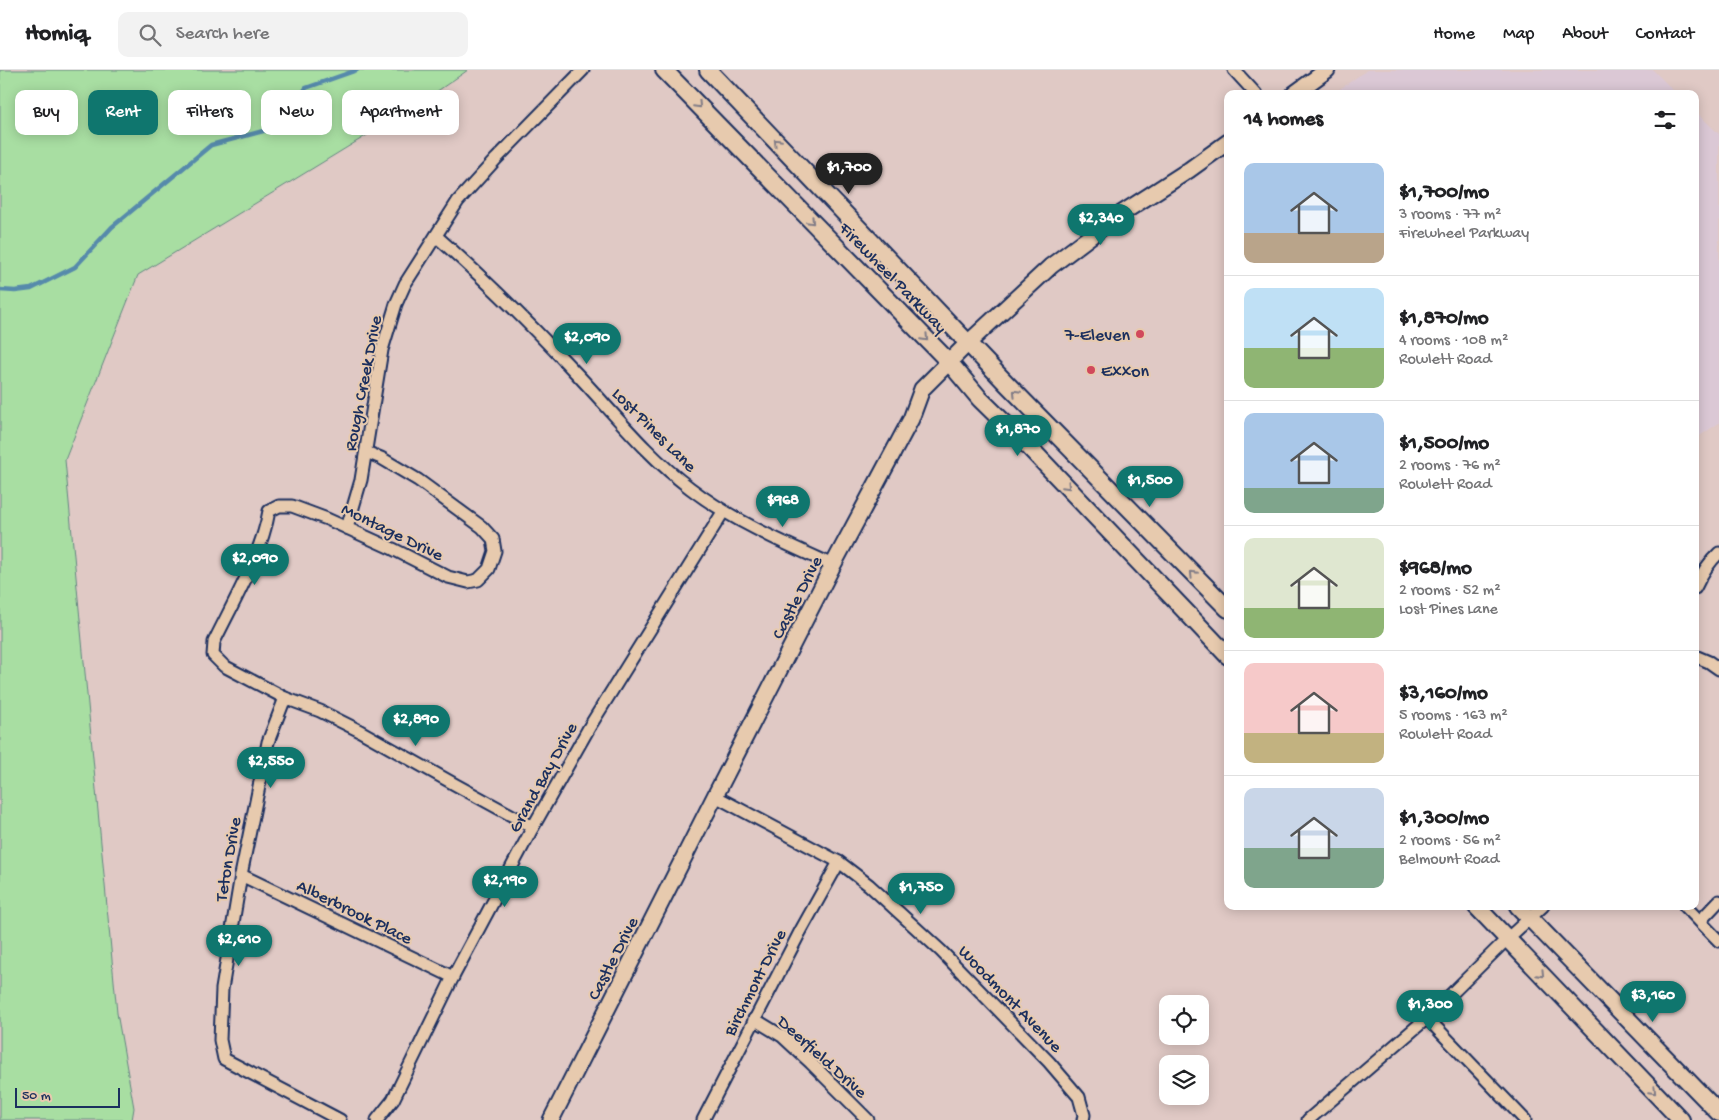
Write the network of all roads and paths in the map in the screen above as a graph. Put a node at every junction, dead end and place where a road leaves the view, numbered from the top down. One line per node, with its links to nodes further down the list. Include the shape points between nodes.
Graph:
1 (583, 70): 11 (street, Rough Creek Drive, via 458,201)
2 (664, 70): 13 (main road, Firewheel Parkway, one-way to 13)
3 (700, 70): 9 (main road)
4 (708, 70): 9 (main road, Firewheel Parkway)
5 (1234, 70): 7 (street)
6 (1327, 70): 8 (street)
7 (1252, 90)
8 (1300, 90)
9 (735, 98): 12 (main road, Firewheel Parkway, one-way to 9)
10 (1224, 145): 12 (street, Castle Drive, via 1088,237 1051,266)
11 (436, 236): 14 (street, Rough Creek Drive, via 405,284 394,311 382,350); 15 (street, Lost Pines Lane, via 522,318 659,462)
12 (968, 343): 13 (street, Castle Drive); 20 (main road, Firewheel Parkway, one-way to 12)
13 (949, 362): 18 (street, Castle Drive, via 922,390 911,419); 21 (main road, Firewheel Parkway, one-way to 21, via 980,399)
14 (366, 452): 16 (street, Rough Creek Drive); 16 (street, Montage Drive, via 418,480 482,527 493,539 495,551 489,569 478,580 468,582 448,577)
15 (723, 512): 18 (street, Lost Pines Lane); 26 (street, Grand Bay Drive, via 590,726)
16 (347, 528): 24 (street, Montage Drive, via 292,506 269,510 267,526 214,642 213,655 224,666)
17 (1719, 553): 19 (street)
18 (833, 566): 25 (street, Castle Drive)
19 (1699, 580)
20 (1224, 605)
21 (1224, 652)
22 (1699, 658): 23 (street)
23 (1719, 669)
24 (285, 698): 26 (street, via 360,731); 28 (street, Teton Drive, via 268,742)
25 (715, 796): 27 (street, Woodmont Avenue); 44 (street, Castle Drive)
26 (533, 826): 38 (street, Grand Bay Drive)
27 (840, 862): 40 (street, Birchmont Drive); 47 (street, Woodmont Avenue, via 941,951 1049,1062 1079,1097)
28 (241, 875): 38 (street, Alberbrook Place); 42 (street, Teton Drive, via 222,989 220,1040 224,1059)
29 (1719, 901): 35 (street)
30 (1480, 910): 36 (main road)
31 (1522, 910): 34 (main road)
32 (1539, 910): 34 (street)
33 (1689, 910): 35 (street)
34 (1530, 918): 36 (street); 41 (main road)
35 (1700, 921): 37 (street)
36 (1507, 938): 39 (street); 50 (main road, one-way to 50)
37 (1719, 941)
38 (453, 977): 43 (street, Grand Bay Drive, via 393,1100)
39 (1427, 1018): 48 (street); 49 (street)
40 (754, 1019): 45 (street, Birchmont Drive); 46 (street, Deerfield Drive, via 782,1036)
41 (1719, 1114)
42 (340, 1120)
43 (377, 1120)
44 (552, 1120)
45 (703, 1120)
46 (868, 1120)
47 (1083, 1120)
48 (1308, 1120)
49 (1525, 1120)
50 (1681, 1120)

